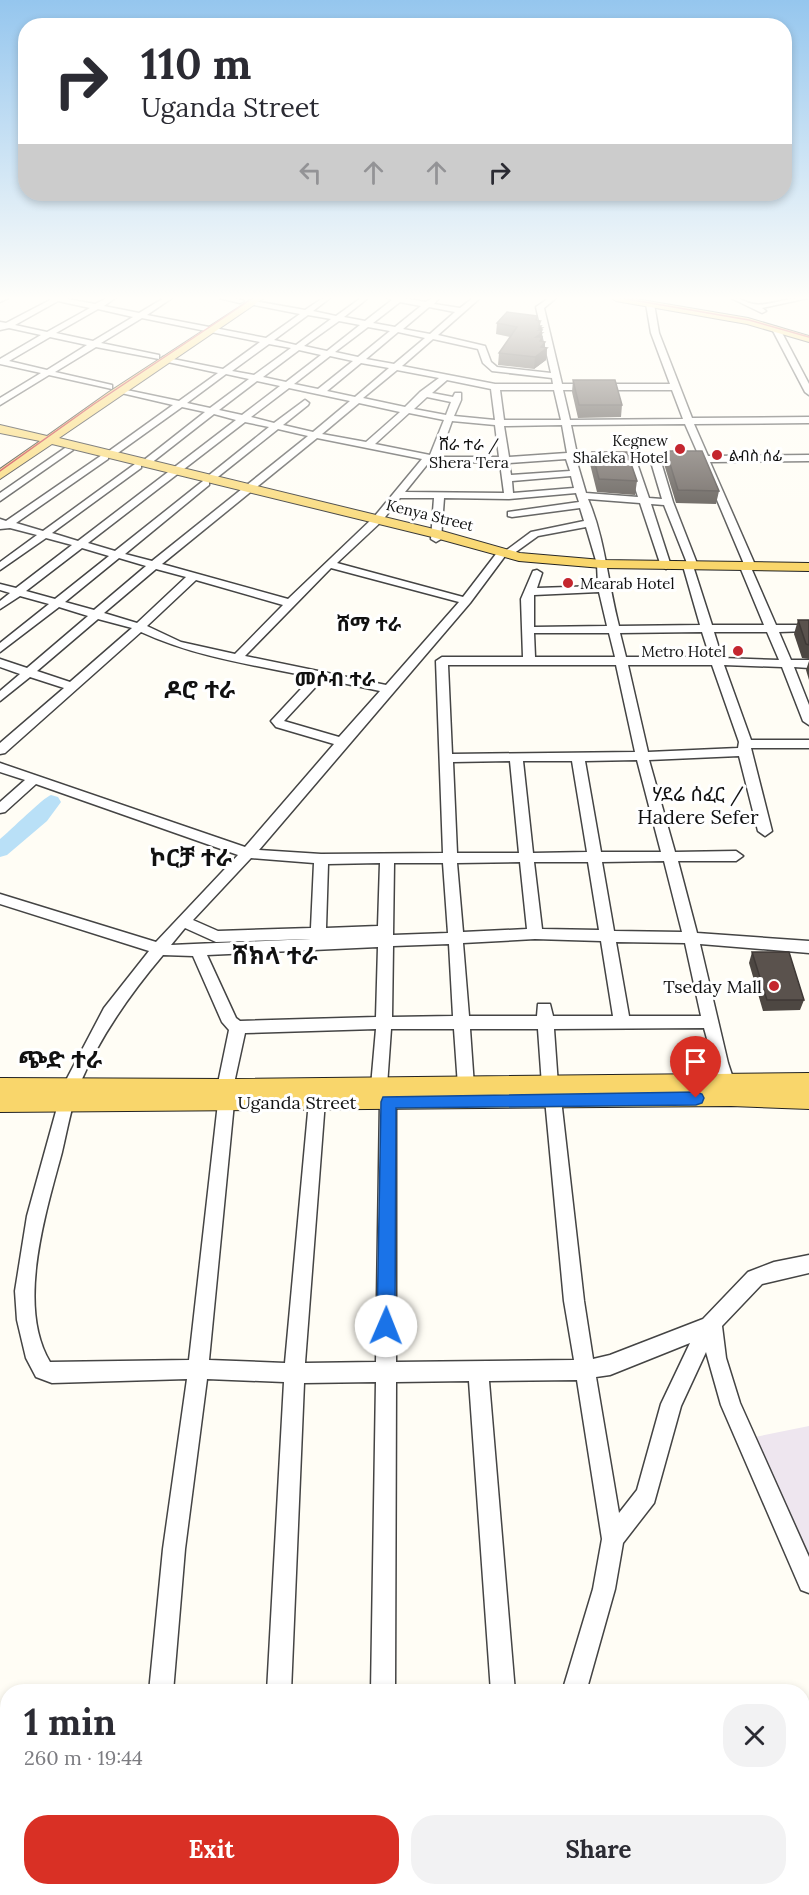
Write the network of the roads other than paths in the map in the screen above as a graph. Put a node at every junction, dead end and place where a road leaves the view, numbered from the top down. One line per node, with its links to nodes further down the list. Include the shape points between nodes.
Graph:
1 (24, 386): 18 (street)
2 (105, 386): 14 (street)
3 (119, 386): 14 (main road)
4 (203, 386): 19 (street)
5 (244, 386): 21 (street)
6 (283, 386): 23 (street)
7 (296, 386): 15 (street)
8 (327, 386): 15 (street)
9 (369, 386): 17 (street)
10 (432, 386): 16 (street)
11 (495, 387): 13 (street); 28 (street)
12 (677, 387): 13 (street); 27 (street)
13 (557, 388): 26 (street)
14 (115, 389): 19 (street); 30 (main road)
15 (320, 392): 17 (street)
16 (423, 394): 22 (street); 24 (street, via 457,397)
17 (354, 399): 22 (street); 32 (street)
18 (0, 402)
19 (179, 403): 21 (street); 37 (street)
20 (305, 403): 29 (street)
21 (212, 410): 23 (street); 46 (street)
22 (405, 410): 24 (street); 34 (street)
23 (243, 418): 29 (street); 47 (street)
24 (449, 419): 28 (street); 39 (street)
25 (809, 420): 27 (street)
26 (566, 421): 27 (street); 28 (street); 38 (street, via 573,453)
27 (688, 421): 43 (street)
28 (500, 423): 44 (street)
29 (275, 425): 32 (street); 51 (street)
30 (59, 426): 33 (main road); 33 (main road); 35 (main road)
31 (0, 429): 33 (main road)
32 (315, 435): 34 (street); 52 (street)
33 (34, 437): 35 (main road); 36 (main road); 36 (main road, via 21,440)
34 (369, 445): 39 (street)
35 (75, 448): 36 (main road); 37 (main road); 57 (street)
36 (22, 453): 45 (main road); 49 (main road)
37 (109, 455): 46 (main road); 63 (street)
38 (570, 456): 41 (street); 44 (street); 48 (street)
39 (430, 458): 44 (street); 53 (street)
40 (809, 458): 43 (street)
41 (631, 459): 42 (street); 58 (street)
42 (655, 459): 43 (street); 59 (street)
43 (703, 459): 75 (street)
44 (506, 460): 50 (street)
45 (0, 461)
46 (143, 464): 47 (main road); 64 (street)
47 (176, 472): 51 (main road); 66 (street)
48 (576, 473): 50 (street); 56 (street)
49 (0, 475)
50 (508, 478): 55 (street)
51 (209, 481): 52 (main road); 67 (street)
52 (247, 490): 61 (main road); 71 (street)
53 (397, 495): 54 (street); 61 (street)
54 (439, 495): 55 (street); 65 (street)
55 (509, 496): 56 (street)
56 (583, 497): 58 (street); 60 (street); 62 (street)
57 (0, 498)
58 (644, 502): 59 (street); 72 (street)
59 (668, 502): 73 (street)
60 (512, 514)
61 (376, 521): 65 (main road); 69 (street)
62 (590, 523): 68 (street, via 535,534); 70 (street)
63 (3, 525): 64 (street)
64 (44, 534): 66 (street); 74 (street)
65 (437, 536): 68 (main road)
66 (80, 544): 67 (street); 81 (street)
67 (118, 555): 71 (street); 84 (street)
68 (510, 555): 70 (main road); 83 (street)
69 (329, 564): 83 (street); 85 (street)
70 (602, 564): 72 (main road); 80 (street)
71 (154, 565): 78 (street); 87 (street)
72 (666, 566): 73 (main road)
73 (691, 566): 75 (main road); 90 (street)
74 (0, 567)
75 (748, 567): 76 (main road); 89 (street)
76 (809, 567)
77 (537, 573): 82 (street)
78 (194, 576): 85 (street); 88 (street)
79 (0, 587): 81 (street)
80 (604, 589): 82 (street); 93 (street)
81 (18, 592): 84 (street); 86 (street)
82 (529, 592): 92 (street)
83 (466, 601): 94 (street)
84 (57, 603): 87 (street); 95 (street)
85 (290, 603): 96 (street)
86 (0, 606)
87 (96, 615): 88 (street); 104 (street)
88 (140, 627): 96 (street, via 177,644); 106 (street)
89 (771, 627): 90 (street); 91 (street); 102 (street)
90 (708, 628): 93 (street); 100 (street)
91 (809, 628)
92 (526, 630): 93 (street); 97 (street)
93 (614, 630): 99 (street)
94 (426, 646): 98 (street); 107 (street)
95 (0, 649)
96 (237, 658): 105 (street)
97 (529, 660): 98 (street); 99 (street)
98 (442, 661): 116 (street)
99 (622, 661): 100 (street); 114 (street)
100 (717, 661): 102 (street); 112 (street)
101 (0, 663): 104 (street)
102 (788, 664): 103 (street); 109 (street)
103 (809, 664)
104 (29, 673): 106 (street); 108 (street)
105 (321, 674): 107 (street); 110 (street, via 277,721)
106 (72, 687): 113 (street)
107 (388, 689): 110 (street)
108 (0, 697)
109 (809, 721)
110 (342, 742): 122 (street)
111 (809, 744): 112 (street)
112 (745, 748): 114 (street); 121 (street)
113 (0, 750)
114 (642, 756): 115 (street); 127 (street)
115 (578, 757): 117 (street); 123 (street)
116 (446, 758): 117 (street); 125 (street)
117 (516, 758): 126 (street)
118 (0, 767): 119 (street)
119 (34, 779): 120 (street); 122 (street)
120 (0, 809)
121 (765, 831)
122 (248, 853): 128 (street); 131 (street)
123 (594, 856): 126 (street); 127 (street); 135 (street)
124 (736, 856): 127 (street)
125 (450, 857): 126 (street); 129 (street); 134 (street)
126 (526, 857): 132 (street)
127 (669, 857): 136 (street)
128 (321, 859): 129 (street); 137 (street)
129 (387, 859): 133 (street)
130 (0, 899): 140 (street)
131 (183, 921): 138 (street); 140 (street)
132 (535, 934): 134 (street); 135 (street)
133 (385, 937): 134 (street); 137 (street); 144 (street)
134 (455, 937): 142 (street)
135 (606, 937): 136 (street); 145 (street)
136 (690, 938): 139 (street); 143 (street)
137 (310, 939): 138 (street)
138 (206, 945): 140 (street, via 177,951); 146 (street, via 230,1022)
139 (809, 947)
140 (159, 949): 152 (street, via 110,1012)
141 (545, 1016): 142 (street); 145 (street); 151 (street)
142 (463, 1021): 144 (street); 148 (street)
143 (710, 1022): 145 (street); 150 (street)
144 (384, 1023): 146 (street); 153 (street)
145 (622, 1023)
146 (238, 1027): 154 (street)
147 (809, 1082): 150 (main road, Uganda Street)
148 (466, 1086): 151 (main road, Uganda Street); 153 (main road, Uganda Street)
149 (0, 1087): 152 (main road, Uganda Street)
150 (729, 1090): 151 (main road, Uganda Street); 155 (main road, Uganda Street)
151 (551, 1092): 153 (main road, Uganda Street); 162 (street)
152 (69, 1094): 154 (main road, Uganda Street); 157 (main road, Uganda Street); 160 (street, via 36,1216 24,1290 36,1358 43,1370 52,1373)
153 (384, 1094): 154 (main road, Uganda Street); 156 (main road, Uganda Street); 161 (street)
154 (226, 1095): 156 (main road, Uganda Street); 160 (street)
155 (809, 1100)
156 (317, 1101): 163 (street)
157 (0, 1103)
158 (809, 1264): 159 (street, via 755,1278)
159 (711, 1324): 162 (street, via 610,1365); 165 (street, via 671,1404 646,1495); 166 (street, via 716,1358 731,1405)
160 (198, 1369): 163 (street); 167 (street, via 174,1549)
161 (385, 1370): 163 (street); 164 (street); 169 (street)
162 (585, 1370): 164 (street); 165 (street)
163 (294, 1373): 168 (street)
164 (478, 1373): 170 (street)
165 (613, 1539): 171 (street, via 604,1589)
166 (809, 1582)
167 (162, 1684)
168 (279, 1684)
169 (383, 1684)
170 (502, 1684)
171 (576, 1684)

